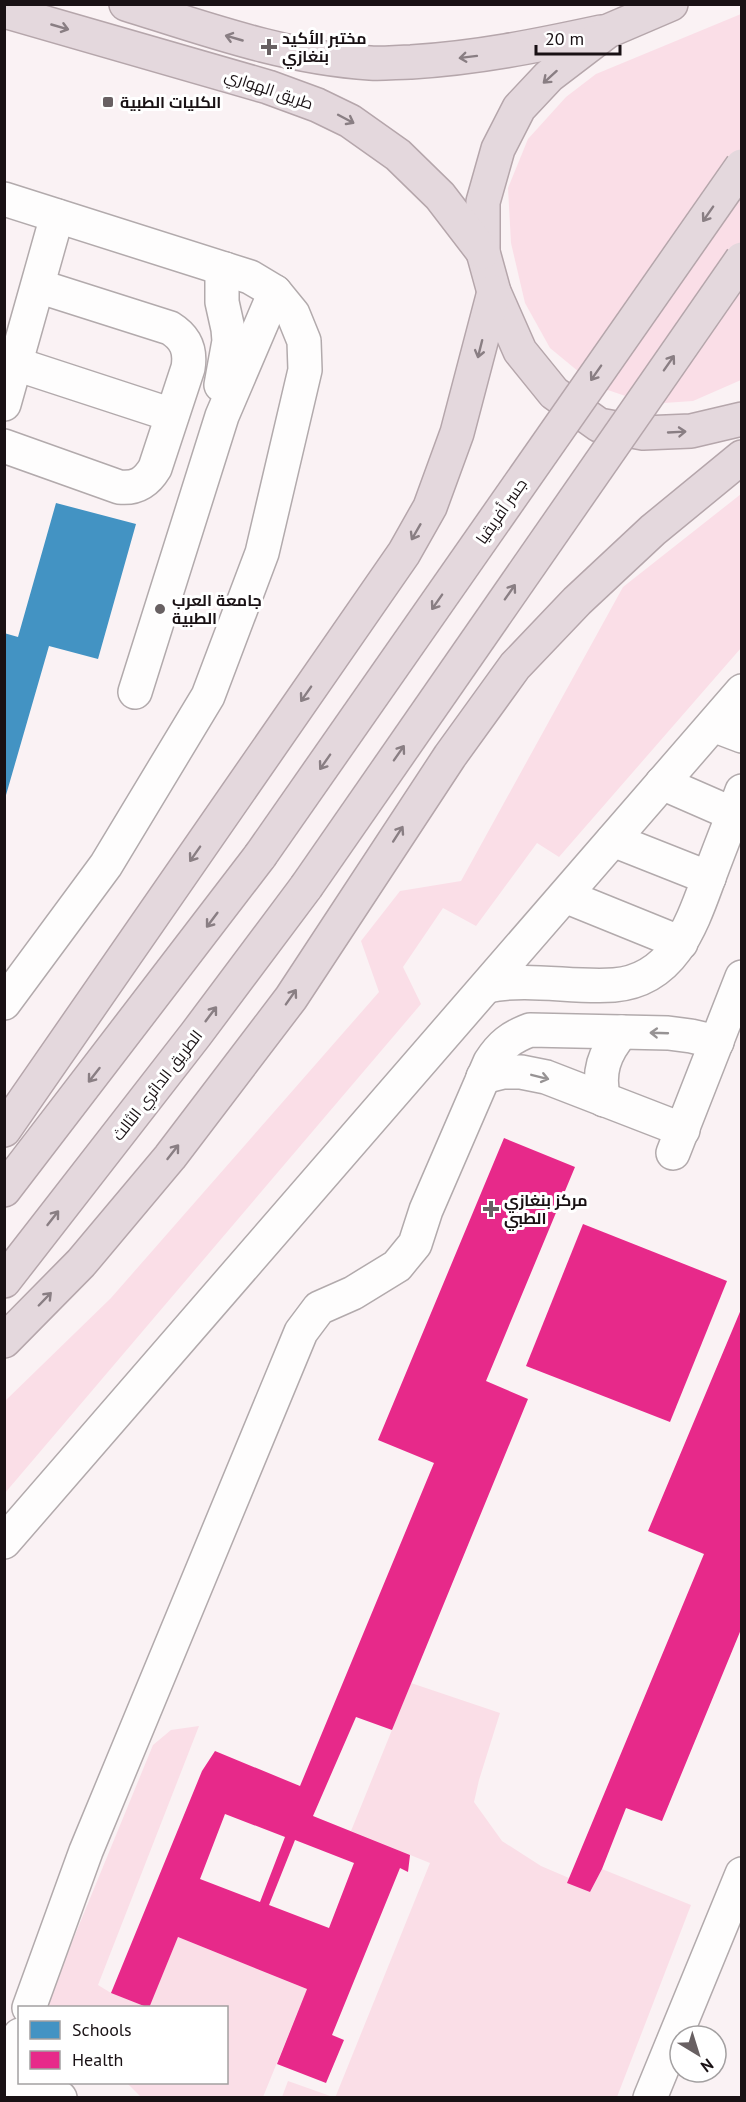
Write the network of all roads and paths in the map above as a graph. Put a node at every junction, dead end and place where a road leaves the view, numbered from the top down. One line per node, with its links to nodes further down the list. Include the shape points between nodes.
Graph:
1 (126, 4): 4 (highway, one-way to 1, via 506,52 372,64 317,57 241,40)
2 (671, 4): 4 (highway)
3 (4, 10): 8 (highway, طريق الهواري, one-way to 8, via 268,87 350,121 398,155 440,196)
4 (608, 31): 8 (highway, one-way to 8, via 549,76 519,108 498,149 483,202)
5 (741, 166): 38 (highway, جسر أفريقيا, one-way to 38, bridge, via 260,856)
6 (4, 199): 7 (lane)
7 (57, 216): 10 (lane); 11 (lane)
8 (483, 252): 13 (highway)
9 (741, 259): 39 (highway, الطريق الدائري الثالث, one-way to 9, bridge, via 306,887)
10 (225, 269): 12 (lane, via 250,277); 17 (lane, via 222,302 229,341 221,386)
11 (38, 286): 14 (lane); 16 (lane, via 178,333 189,358)
12 (274, 292): 17 (lane); 32 (lane, via 293,314 304,341 305,369 262,553 208,696 106,865)
13 (494, 292): 18 (highway, one-way to 18, via 520,351 554,393 599,425 643,433 691,431); 37 (highway, one-way to 37, via 457,433 430,507 404,553)
14 (16, 364): 15 (lane); 16 (lane)
15 (4, 404)
16 (172, 415): 19 (lane, via 155,468 135,487 118,487)
17 (222, 416): 21 (lane)
18 (741, 419)
19 (4, 446)
20 (741, 456): 40 (highway, one-way to 20, via 81,1263 170,1157 291,998 450,756 515,666 585,593)
21 (135, 692)
22 (741, 692): 23 (lane)
23 (727, 730): 24 (lane)
24 (662, 783): 25 (lane); 26 (lane)
25 (737, 802): 27 (lane)
26 (613, 840): 27 (lane); 28 (lane)
27 (709, 878): 29 (lane)
28 (565, 896): 29 (lane); 31 (lane)
29 (681, 943): 31 (lane, via 653,972 635,981 614,985 520,981)
30 (741, 981): 34 (lane)
31 (487, 986): 41 (lane)
32 (4, 1003)
33 (622, 1032): 34 (lane, one-way to 33, via 668,1033); 35 (lane, via 530,1030 500,1046); 36 (lane, via 602,1065)
34 (717, 1042): 36 (lane, via 678,1142)
35 (483, 1077): 36 (lane, one-way to 36, via 521,1072 546,1077); 43 (lane, via 415,1244 397,1266 320,1308 301,1332 86,1851)
36 (604, 1100)
37 (4, 1130)
38 (4, 1190)
39 (4, 1281)
40 (4, 1341)
41 (4, 1542)
42 (741, 1874): 48 (lane)
43 (29, 2006)
44 (18, 2040): 45 (lane)
45 (4, 2074)
46 (4, 2090): 47 (lane, via 19,2088)
47 (60, 2097)
48 (650, 2097)

